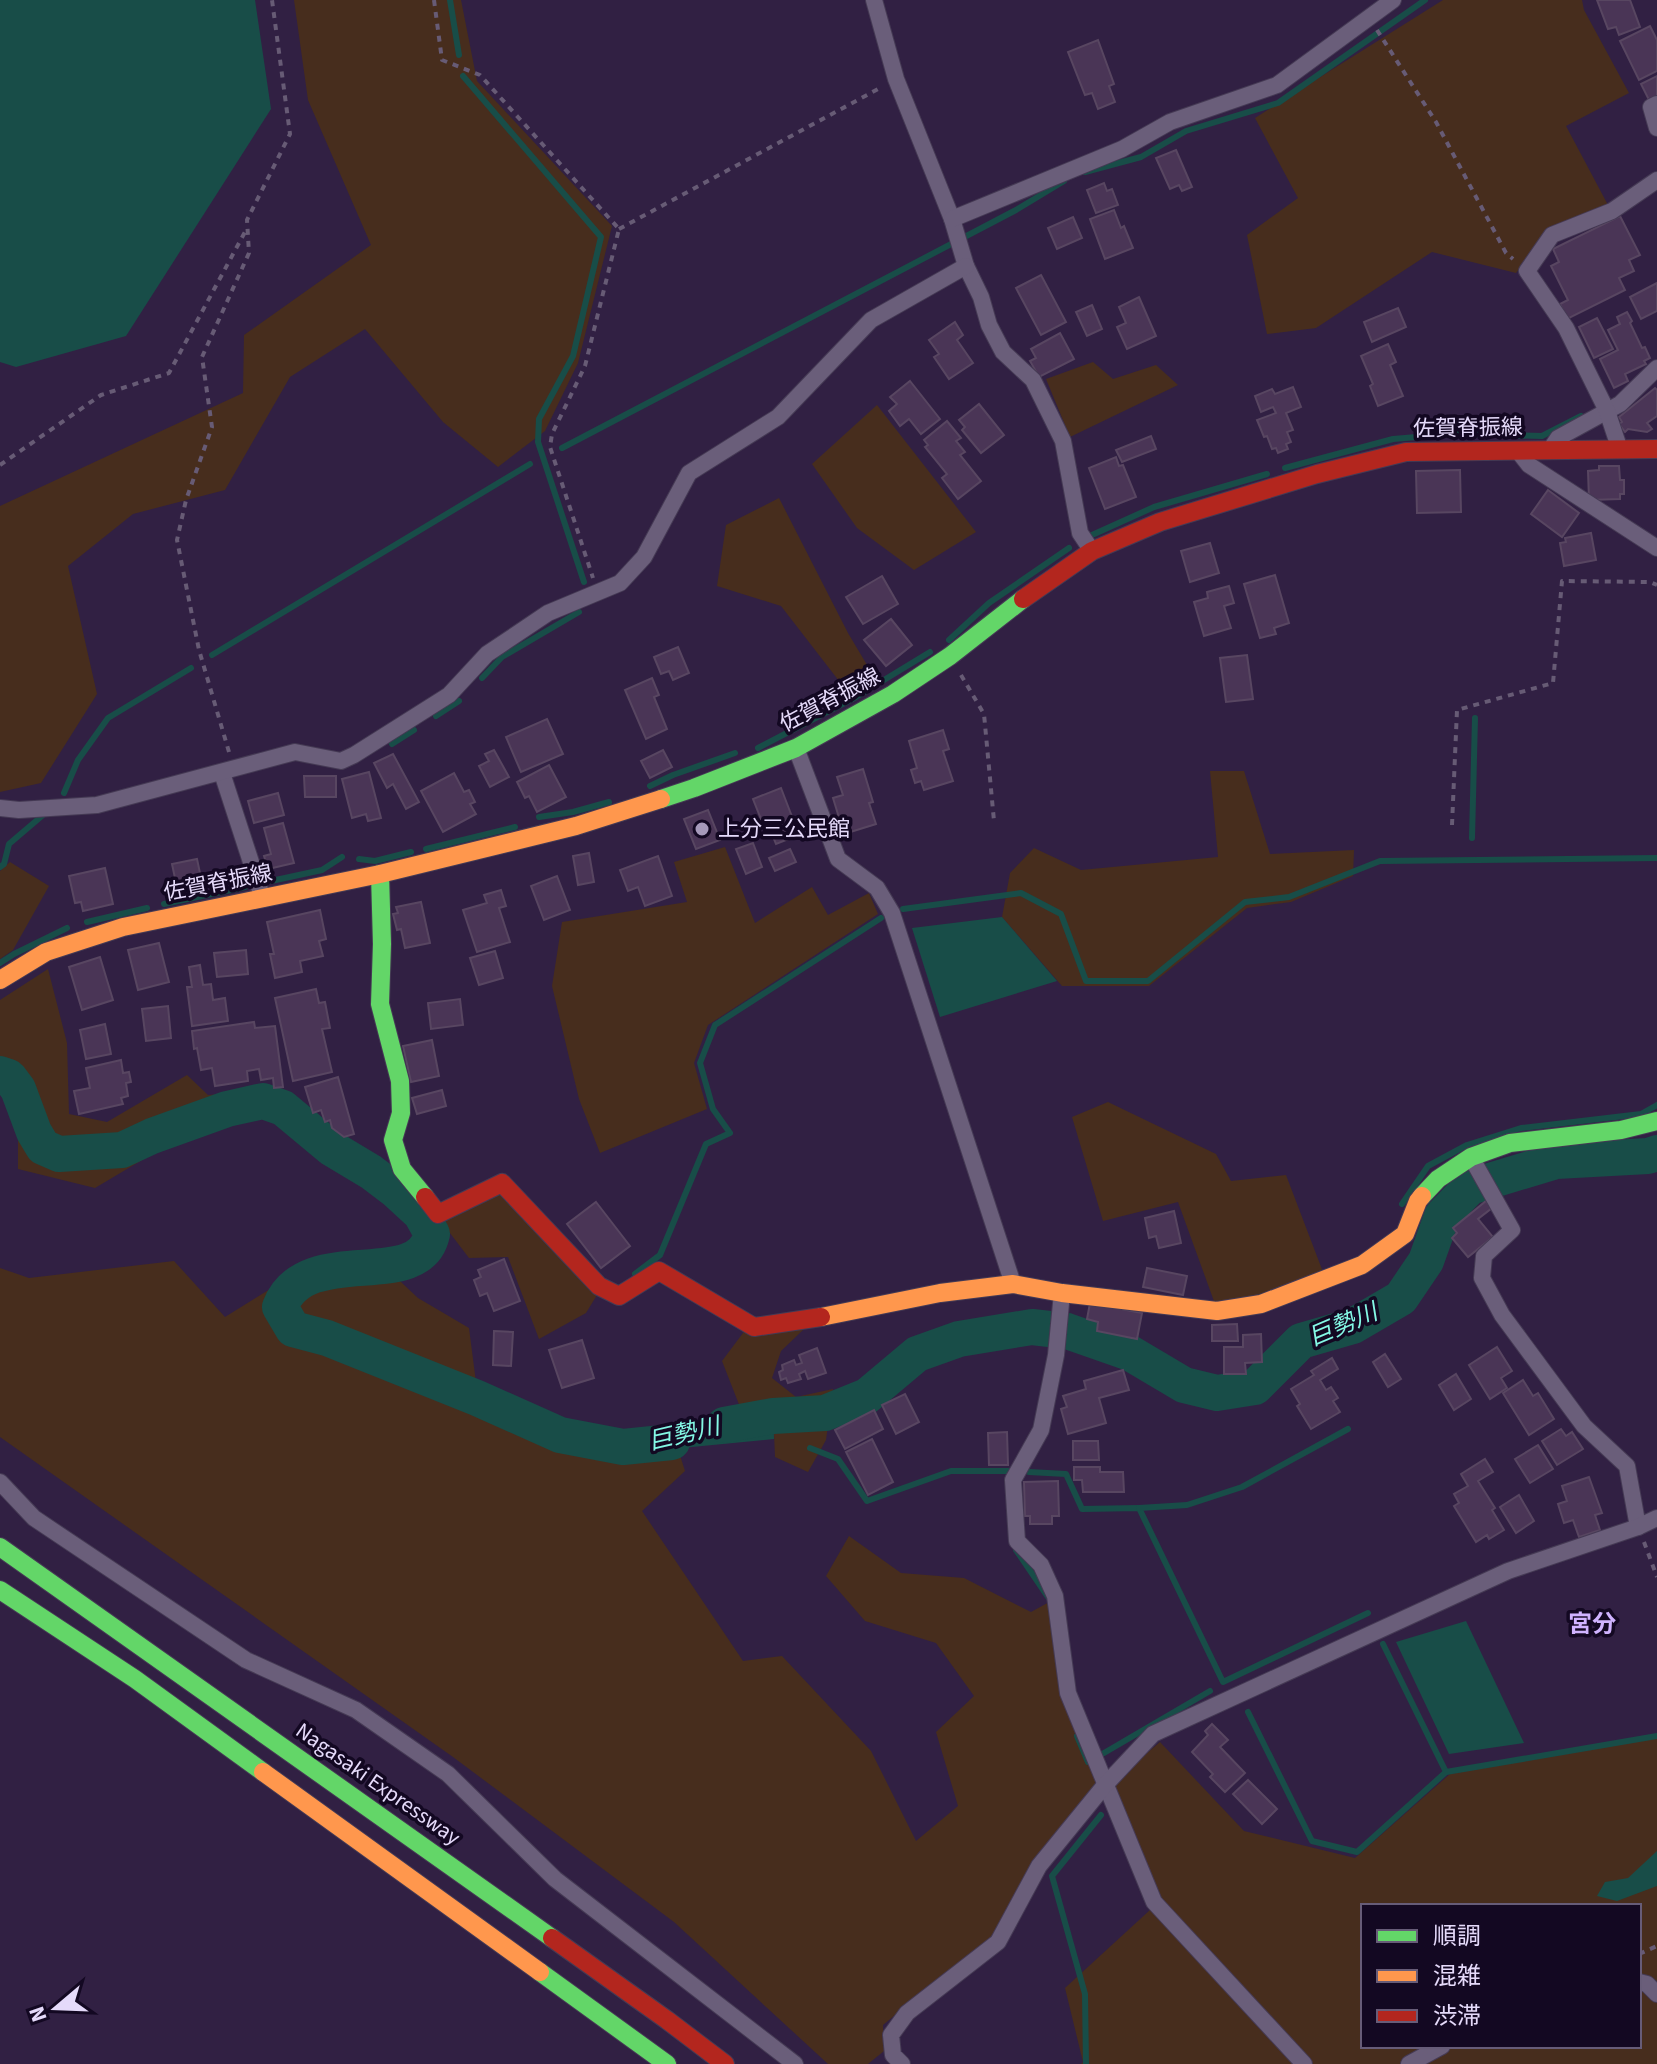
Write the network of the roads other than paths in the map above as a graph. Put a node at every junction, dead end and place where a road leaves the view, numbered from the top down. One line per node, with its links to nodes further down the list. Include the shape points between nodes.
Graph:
1 (874, 0): 6 (street, via 896,79)
2 (1393, 0): 6 (street, via 1277,85 1170,122 1122,149)
3 (1657, 104): 4 (street, via 1651,107)
4 (1657, 128)
5 (1657, 180): 9 (street, via 1612,211 1552,235 1527,271 1566,328)
6 (953, 223): 7 (street)
7 (964, 258): 15 (street, via 1003,352 1033,380 1063,441 1080,533); 17 (street, via 871,320 778,417 689,473 644,557 620,583 548,613 487,654 449,695 354,755 341,761 295,752)
8 (1657, 368): 9 (street)
9 (1607, 411): 11 (street, via 1558,438); 12 (street)
10 (1657, 449): 12 (main road, 佐賀脊振線)
11 (1550, 450): 12 (main road, 佐賀脊振線); 13 (main road, 佐賀脊振線)
12 (1620, 450)
13 (1518, 451): 14 (street, via 1529,465); 15 (main road, 佐賀脊振線, via 1406,452 1160,522)
14 (1657, 548)
15 (1092, 551): 16 (main road, 佐賀脊振線, via 893,694)
16 (796, 748): 19 (main road, 佐賀脊振線, via 576,826); 24 (street, via 838,859 877,888 892,913)
17 (228, 771): 18 (street, via 97,805); 20 (street)
18 (0, 808)
19 (380, 874): 20 (main road, 佐賀脊振線); 24 (main road, via 380,1004 400,1081 401,1113 393,1140 402,1169 438,1214 502,1183 599,1286 619,1296 659,1271 754,1327)
20 (263, 899): 21 (main road, 佐賀脊振線, via 123,927 46,952)
21 (0, 980)
22 (1657, 1121): 23 (main road, via 1510,1143)
23 (1471, 1157): 25 (main road, via 1438,1179 1418,1201 1405,1234 1362,1265 1261,1304 1217,1311); 28 (street, via 1512,1230 1484,1256 1482,1278 1502,1315 1584,1426 1627,1466)
24 (1013, 1284): 25 (main road)
25 (1061, 1300): 31 (street, via 1041,1430 1013,1480 1017,1541 1041,1565 1055,1596 1068,1693)
26 (0, 1482): 38 (street, via 34,1518 246,1660 356,1710 448,1774 555,1879)
27 (1657, 1518): 28 (street)
28 (1638, 1527): 31 (street, via 1508,1571 1153,1734)
29 (0, 1547): 37 (main road, Nagasaki Expressway)
30 (0, 1590): 36 (main road, via 135,1679)
31 (1105, 1785): 35 (street, via 1039,1866 998,1942 907,2013 891,2035); 39 (street, via 1154,1902)
32 (1641, 1982): 33 (street)
33 (1657, 1994)
34 (1438, 2048): 40 (street)
35 (892, 2061)
36 (667, 2064)
37 (725, 2064)
38 (795, 2064)
39 (1304, 2064)
40 (1409, 2064)

